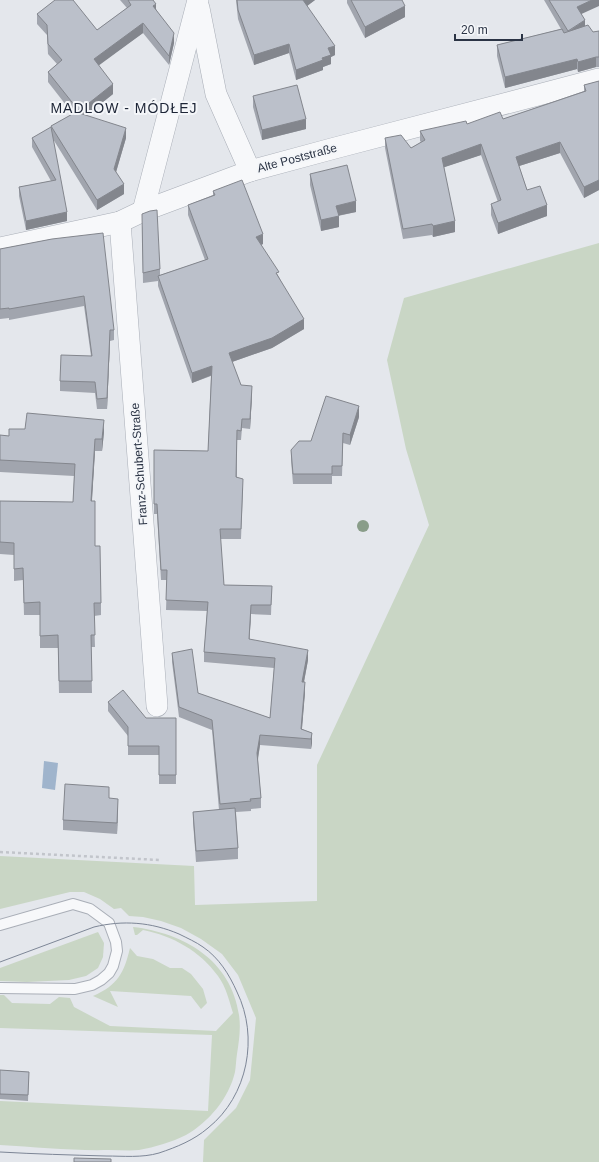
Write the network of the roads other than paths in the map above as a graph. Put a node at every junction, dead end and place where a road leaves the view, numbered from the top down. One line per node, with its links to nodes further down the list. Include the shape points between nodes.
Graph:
1 (198, 2): 3 (street, via 216,94); 4 (street)
2 (599, 80): 3 (street, Alte Poststraße)
3 (250, 171): 4 (street, Alte Poststraße)
4 (142, 211): 5 (street, Alte Poststraße)
5 (120, 222): 6 (street, Alte Poststraße); 7 (street, Franz-Schubert-Straße)
6 (0, 248)
7 (157, 706)
8 (0, 925): 9 (lane, via 73,904 90,909 108,923 117,951 109,973 92,985 75,989)
9 (0, 988)

